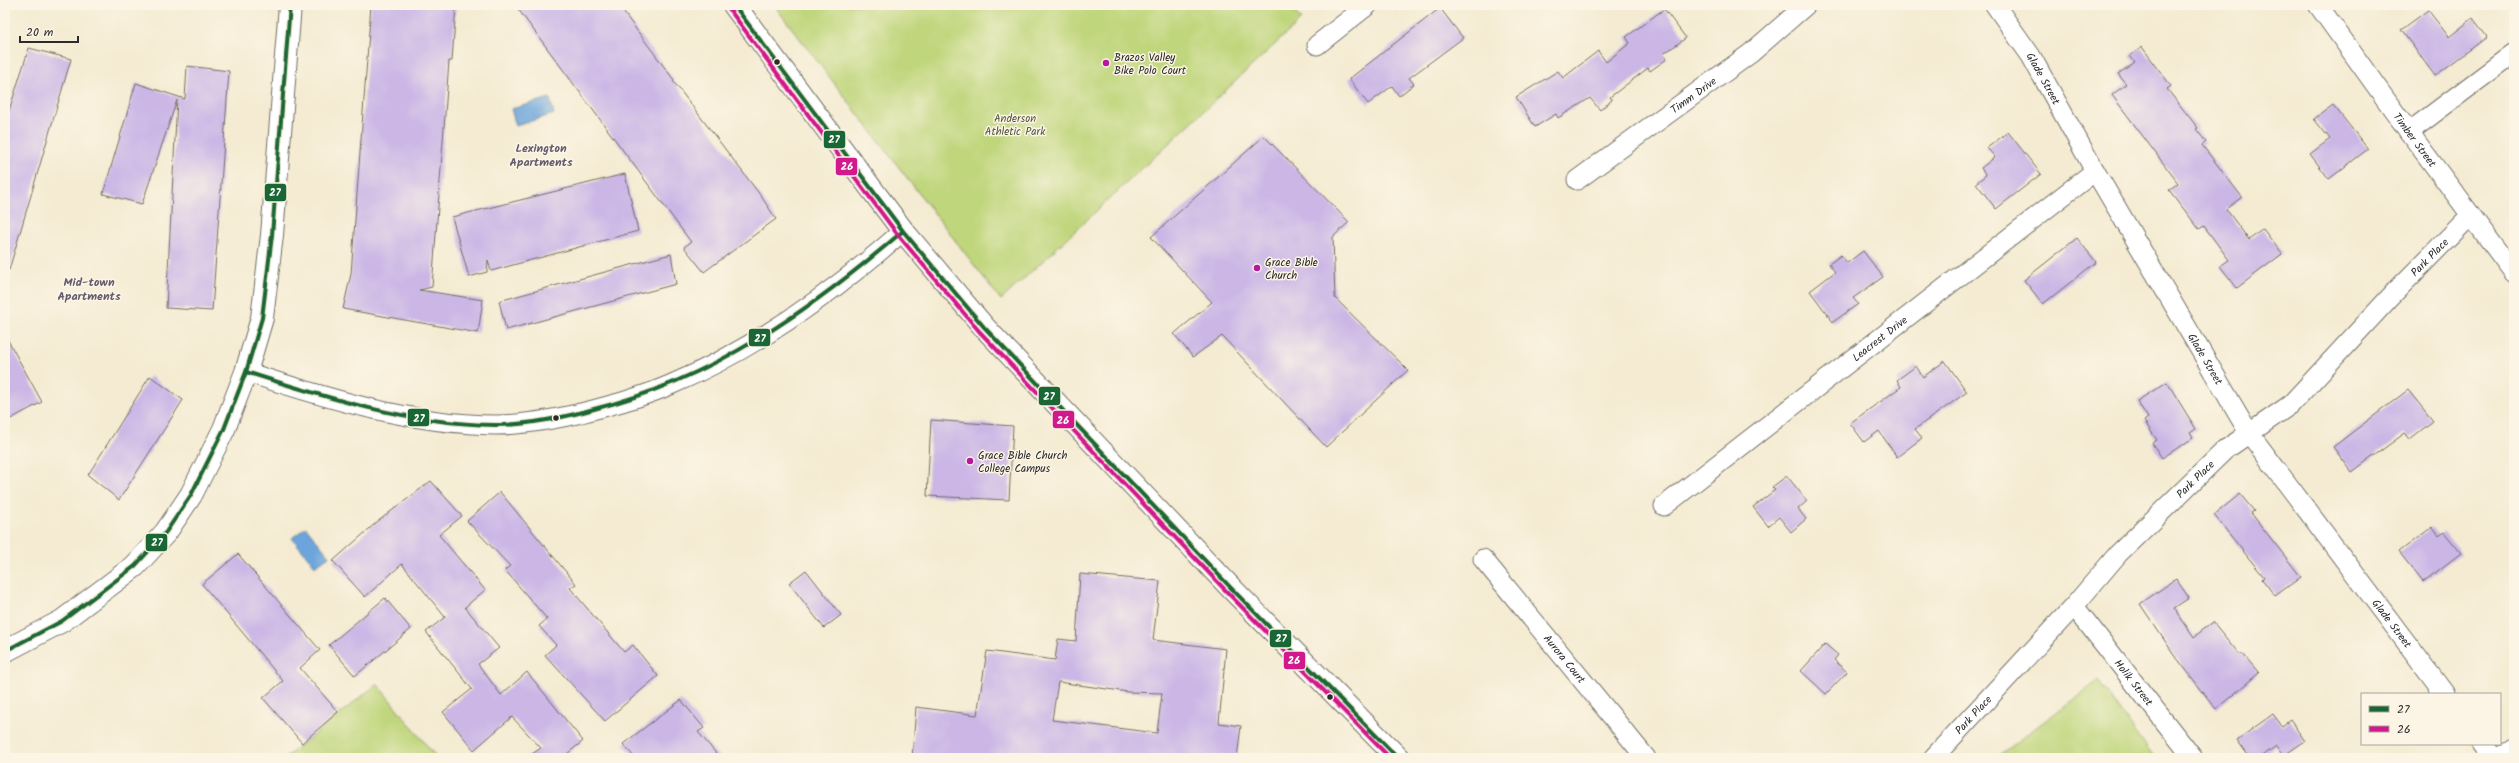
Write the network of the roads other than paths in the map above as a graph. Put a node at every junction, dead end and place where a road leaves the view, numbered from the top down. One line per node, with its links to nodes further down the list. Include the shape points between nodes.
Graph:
1 (290, 5): 15 (street, via 272,235 262,318)
2 (734, 5): 13 (street)
3 (1368, 5): 7 (street)
4 (1806, 5): 11 (street, Timm Drive, via 1751,53)
5 (1995, 5): 10 (street, Glade Street, via 2031,56)
6 (2318, 5): 9 (street, Timber Street)
7 (1317, 44)
8 (2514, 53): 9 (street)
9 (2409, 132): 12 (street, Timber Street)
10 (2095, 171): 16 (street, Glade Street); 17 (street, Leacrest Drive)
11 (1577, 180)
12 (2471, 215): 14 (street, Timber Street); 16 (street, Park Place, via 2290,405)
13 (903, 231): 15 (street, via 812,303 751,344 669,386 602,408 542,421 495,425 410,417 338,402); 24 (street, via 984,327 1232,589)
14 (2514, 273)
15 (246, 372): 20 (street, via 221,436 191,495 166,532 135,566 96,597 62,621)
16 (2249, 433): 19 (street, Park Place, via 2225,450 2118,554); 21 (street, Glade Street)
17 (1664, 506)
18 (1483, 559): 25 (street, Aurora Court)
19 (2074, 606): 26 (street, Park Place); 27 (street, Holik Street)
20 (5, 651)
21 (2444, 693)
22 (2483, 745): 28 (street)
23 (2514, 748): 29 (street)
24 (1398, 758)
25 (1646, 758)
26 (1933, 758)
27 (2193, 758)
28 (2493, 758)
29 (2500, 758)

